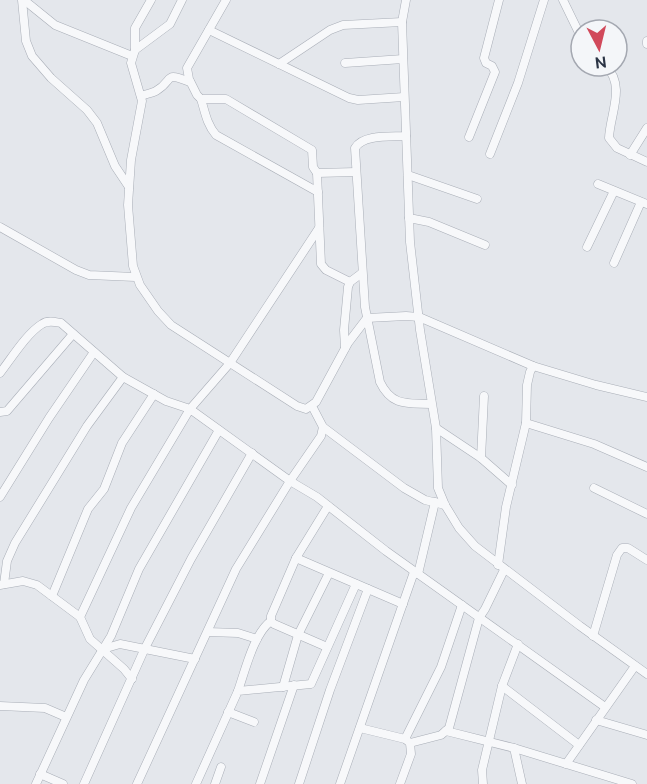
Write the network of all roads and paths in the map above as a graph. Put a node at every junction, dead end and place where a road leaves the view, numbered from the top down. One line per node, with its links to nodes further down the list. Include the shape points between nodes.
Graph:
1 (23, 0): 12 (street, via 55,25); 31 (street, via 26,40 33,56 97,123 115,166)
2 (151, 0): 12 (street, via 135,28)
3 (182, 0): 12 (street, via 170,24)
4 (226, 0): 11 (street)
5 (406, 0): 10 (street)
6 (499, 0): 23 (street, via 484,58 495,72)
7 (544, 0): 24 (street)
8 (563, 0): 9 (street)
9 (572, 18)
10 (402, 22): 13 (street); 14 (street, via 343,25)
11 (209, 30): 14 (street); 17 (street, via 188,68)
12 (134, 53): 18 (street, via 132,69)
13 (403, 59): 15 (street); 19 (street)
14 (279, 63): 19 (street, via 349,98)
15 (345, 63)
16 (615, 78): 25 (street, via 609,138)
17 (190, 81): 18 (street, via 172,76 158,90); 20 (street)
18 (141, 96): 31 (street)
19 (404, 98): 22 (street)
20 (201, 99): 28 (street, via 226,99 312,150); 33 (street, via 216,135)
21 (647, 130): 25 (street)
22 (406, 136): 27 (street, via 358,143); 29 (street)
23 (469, 137)
24 (490, 154)
25 (630, 155): 26 (street)
26 (647, 162)
27 (356, 172): 28 (street); 42 (street)
28 (317, 173): 33 (street)
29 (408, 175): 34 (street); 36 (street)
30 (598, 184): 32 (street)
31 (129, 187): 43 (street)
32 (614, 191): 35 (street); 40 (street)
33 (318, 192): 38 (street)
34 (477, 199)
35 (644, 203): 41 (street)
36 (409, 218): 39 (street); 45 (street)
37 (0, 227): 43 (street, via 89,275)
38 (319, 228): 44 (street, via 321,264); 50 (street)
39 (485, 245)
40 (587, 247)
41 (614, 263)
42 (362, 273): 44 (street); 46 (street)
43 (135, 277): 50 (street, via 171,325)
44 (350, 282): 48 (street)
45 (419, 317): 46 (street); 51 (street); 57 (street)
46 (367, 318): 48 (street); 57 (street, via 384,391 401,403)
47 (73, 334): 49 (street); 52 (street, via 61,323 43,323); 60 (street, via 7,411)
48 (345, 349): 58 (street)
49 (94, 352): 53 (street); 71 (street)
50 (230, 363): 58 (street, via 297,406); 59 (street)
51 (533, 366): 56 (street); 61 (street, via 527,385)
52 (0, 374)
53 (123, 377): 54 (street); 78 (street, via 87,426)
54 (154, 394): 59 (street); 86 (street, via 123,443 104,489 88,509)
55 (484, 396): 66 (street)
56 (647, 397)
57 (432, 404): 63 (street)
58 (312, 406): 62 (street)
59 (190, 409): 64 (street); 89 (street, via 131,508)
60 (0, 412)
61 (526, 423): 67 (street, via 594,444); 69 (street)
62 (323, 427): 68 (street); 72 (street, via 404,488)
63 (436, 428): 66 (street); 73 (street, via 438,488)
64 (219, 430): 65 (street); 99 (street, via 139,569)
65 (252, 453): 68 (street); 98 (street)
66 (481, 458): 69 (street)
67 (647, 467)
68 (290, 481): 75 (street); 92 (street, via 237,569)
69 (512, 485): 80 (street)
70 (594, 488): 76 (street)
71 (0, 497)
72 (435, 502): 73 (street); 82 (street)
73 (445, 504): 80 (street, via 459,528)
74 (647, 504): 76 (street)
75 (328, 506): 77 (street); 82 (street)
76 (645, 513)
77 (296, 558): 81 (street); 91 (street)
78 (4, 559): 83 (street)
79 (647, 560): 94 (street, via 628,548 622,548 617,555)
80 (501, 568): 90 (street); 94 (street)
81 (330, 573): 84 (street); 93 (street)
82 (416, 573): 87 (street); 88 (street)
83 (2, 584): 86 (street, via 23,581)
84 (356, 584): 85 (street); 97 (street)
85 (368, 589): 87 (street); 131 (street)
86 (52, 596): 89 (street)
87 (403, 604): 114 (street)
88 (462, 605): 90 (street); 117 (street, via 441,667)
89 (80, 617): 99 (street, via 90,639)
90 (479, 618): 96 (street); 115 (street)
91 (271, 621): 93 (street); 95 (street)
92 (208, 632): 95 (street, via 238,633); 100 (street)
93 (298, 635): 97 (street); 106 (street)
94 (593, 636): 101 (street)
95 (257, 639): 107 (street)
96 (518, 644): 105 (street); 109 (street)
97 (327, 647): 104 (street, via 311,684)
98 (145, 648): 99 (street, via 120,644); 100 (street); 103 (street)
99 (103, 649): 103 (street); 111 (street)
100 (195, 659): 127 (street)
101 (635, 666): 102 (street); 109 (street)
102 (647, 674)
103 (132, 679): 126 (street)
104 (294, 685): 106 (street); 130 (street)
105 (502, 686): 118 (street); 119 (street)
106 (283, 687): 107 (street)
107 (238, 691): 110 (street)
108 (0, 706): 111 (street, via 45,708)
109 (605, 707): 112 (street)
110 (228, 712): 113 (street); 128 (street)
111 (66, 717): 123 (street)
112 (596, 720): 116 (street); 119 (street)
113 (254, 722)
114 (360, 728): 117 (street); 132 (street)
115 (446, 731): 117 (street); 118 (street)
116 (647, 735)
117 (407, 741): 133 (street, via 411,754)
118 (488, 741): 120 (street); 134 (street)
119 (579, 744): 121 (street)
120 (514, 748): 121 (street); 135 (street)
121 (566, 764): 136 (street)
122 (221, 767): 129 (street)
123 (40, 774): 124 (street); 125 (street)
124 (36, 784)
125 (63, 784)
126 (84, 784)
127 (137, 784)
128 (196, 784)
129 (214, 784)
130 (260, 784)
131 (299, 784)
132 (340, 784)
133 (403, 784)
134 (483, 784)
135 (522, 784)
136 (632, 784)

